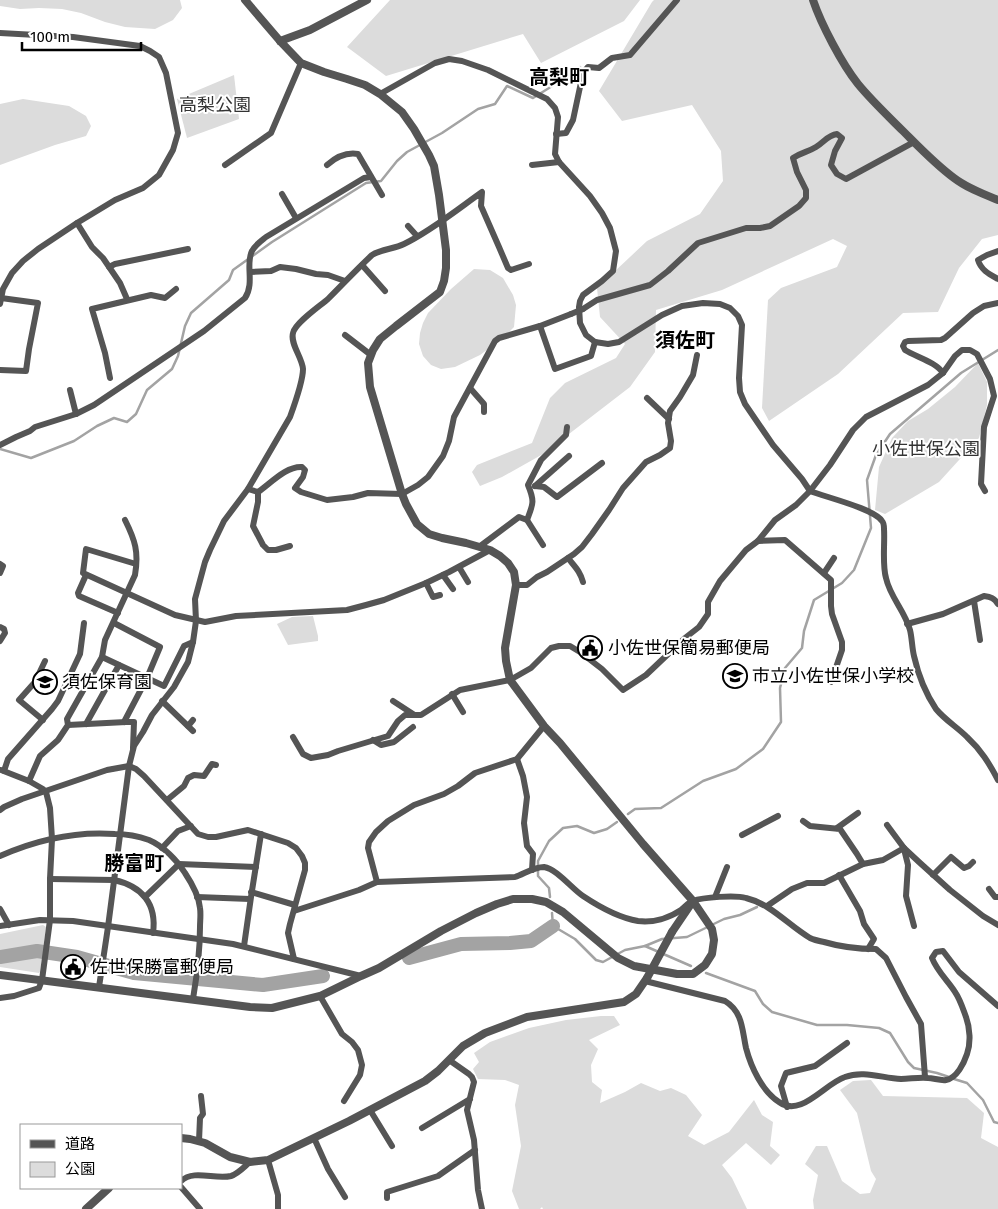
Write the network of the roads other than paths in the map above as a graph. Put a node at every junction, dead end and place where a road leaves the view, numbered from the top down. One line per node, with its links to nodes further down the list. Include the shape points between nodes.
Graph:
1 (245, 0): 6 (street)
2 (367, 0): 6 (street, via 310,30)
3 (676, 0): 9 (street, via 630,55 612,58 599,68 588,67 583,73 573,120 566,133)
4 (813, 0): 10 (street, via 826,31 857,83)
5 (0, 33): 21 (street, via 74,37 140,46 159,57 166,73 178,133 159,175 143,188 115,200)
6 (280, 41): 7 (street)
7 (301, 63): 8 (street, via 365,85); 12 (street, via 271,133)
8 (380, 94): 9 (street, via 435,63 462,60 547,99 558,117); 20 (street, via 402,112 434,166)
9 (556, 134): 11 (street, via 555,154)
10 (914, 142): 18 (street, via 955,179); 37 (street, bridge, via 846,179 836,174 831,165 842,138 837,134 831,135 815,148 793,158 806,198 770,226 746,228 698,243 650,285 597,300)
11 (559, 162): 14 (street); 39 (street, via 602,213 616,251 613,271 583,294 578,307 580,323)
12 (225, 164)
13 (327, 165): 15 (street, via 344,155 358,154)
14 (532, 165)
15 (372, 177): 17 (street); 19 (street, via 364,178)
16 (282, 194): 19 (street)
17 (382, 195)
18 (998, 200)
19 (296, 218): 29 (street, via 252,250)
20 (442, 220): 23 (street); 26 (street, via 482,192 481,206 504,262 511,270); 40 (street, via 446,268 440,292 380,339)
21 (77, 223): 28 (street); 35 (street, via 23,261 7,281)
22 (408, 226): 23 (street)
23 (417, 236): 27 (street, via 404,244 378,251)
24 (188, 249): 28 (street)
25 (998, 251): 30 (street, via 978,260 985,271)
26 (529, 264)
27 (362, 265): 31 (street); 33 (street)
28 (109, 267): 34 (street)
29 (250, 272): 31 (street, via 280,267); 49 (street, via 249,292 245,298 204,331)
30 (998, 279)
31 (345, 281): 56 (street, via 292,334 303,370 295,405)
32 (176, 289): 34 (street, via 165,298 151,294)
33 (385, 291)
34 (127, 299): 44 (street, via 92,309)
35 (0, 301): 42 (street, via 38,303 26,371)
36 (998, 303): 43 (street, via 973,313 941,340 905,342 905,350)
37 (540, 326): 39 (street, via 555,368 591,356); 45 (street, via 495,341)
38 (345, 335): 40 (street)
39 (595, 342): 59 (street, via 619,342 682,306 703,303 730,308 742,325 739,378 745,404 772,445)
40 (371, 355): 60 (street, via 368,363 370,387)
41 (697, 355): 50 (street, via 693,375 670,411)
42 (0, 370)
43 (943, 373): 57 (street, via 962,350 970,350 978,356 990,379 994,396 984,427 981,484); 59 (street, via 928,385 866,417 853,430)
44 (110, 378)
45 (470, 388): 48 (street, via 484,404); 60 (street, via 454,417 443,456 428,477)
46 (70, 390): 49 (street)
47 (647, 398): 50 (street)
48 (484, 412)
49 (76, 414): 52 (street, via 35,428)
50 (669, 419): 68 (street, via 670,448 646,462 623,488 582,547)
51 (567, 427): 55 (street, via 566,435 541,460 528,485)
52 (0, 445)
53 (569, 456): 55 (street)
54 (602, 463): 55 (street, via 557,496 544,487)
55 (533, 488): 62 (street)
56 (248, 489): 58 (street); 87 (street, via 224,521 205,562 195,599)
57 (985, 491)
58 (258, 492): 60 (street, via 281,475 302,467 305,470 294,488 327,500 368,493); 65 (street, via 253,526 263,545 268,550)
59 (810, 492): 63 (street, via 775,520); 90 (street, via 855,506 882,521 885,578)
60 (402, 494): 66 (street, via 417,524 429,534)
61 (125, 520): 71 (street, via 136,549)
62 (527, 520): 64 (street); 66 (street, via 519,517)
63 (758, 541): 74 (street, via 784,540); 99 (street, via 746,550 720,581 708,602 708,614 699,627 631,686 623,690 570,646 550,648 531,668)
64 (543, 545)
65 (290, 546)
66 (479, 547): 67 (street)
67 (490, 550): 72 (street); 80 (street, via 508,563 514,572)
68 (568, 558): 79 (street, via 581,572); 80 (street, via 527,584)
69 (834, 558): 74 (street)
70 (0, 564): 73 (street, via 3,566)
71 (136, 564): 75 (street, via 86,549 83,573); 82 (street)
72 (459, 567): 76 (street); 78 (street)
73 (0, 573)
74 (824, 573): 100 (street, via 831,580 830,606 842,642)
75 (86, 575): 82 (street); 86 (street, via 79,596)
76 (443, 575): 77 (street); 81 (street)
77 (426, 582): 83 (street, via 433,597); 87 (street, via 384,600 347,610)
78 (468, 582)
79 (583, 582)
80 (516, 585): 99 (street, via 505,648)
81 (453, 589)
82 (127, 594): 86 (street); 87 (street)
83 (440, 595)
84 (974, 601): 85 (street, via 984,596 991,597); 90 (street); 92 (street)
85 (998, 604)
86 (118, 613): 89 (street)
87 (196, 621): 94 (street)
88 (84, 623): 106 (street, via 80,654 58,701)
89 (114, 623): 95 (street); 98 (street, via 160,647)
90 (907, 624): 120 (street, via 921,678 935,707 980,750)
91 (0, 627): 93 (street, via 5,633)
92 (980, 640)
93 (0, 641)
94 (193, 642): 98 (street, via 184,646 164,686); 102 (street, via 188,662)
95 (102, 657): 97 (street); 109 (street, via 67,719)
96 (45, 661): 106 (street, via 35,682 19,700)
97 (119, 665): 98 (street); 110 (street)
98 (147, 678): 108 (street)
99 (510, 680): 101 (street); 111 (street)
100 (831, 682)
101 (452, 694): 104 (street); 105 (street, via 421,714)
102 (162, 701): 107 (street, via 190,728); 115 (street)
103 (393, 701): 105 (street)
104 (463, 712)
105 (414, 715): 114 (street, via 405,715 388,736)
106 (43, 720): 119 (street)
107 (194, 720)
108 (124, 722): 110 (street); 115 (street, via 134,722)
109 (68, 724): 110 (street); 121 (street, via 58,740 40,756)
110 (86, 724)
111 (544, 726): 116 (street); 155 (street)
112 (413, 727): 114 (street, via 394,742 381,745)
113 (293, 737): 114 (street, via 303,754 311,758)
114 (373, 740)
115 (133, 750): 118 (street)
116 (516, 759): 143 (street, via 527,797 524,823 527,846 534,854); 148 (street, via 475,773 444,794 414,805 388,821 369,842)
117 (216, 765): 123 (street, via 212,764 204,776 188,778 184,786)
118 (129, 766): 122 (street, via 106,770); 123 (street, via 140,772); 131 (street)
119 (2, 770): 121 (street)
120 (998, 780)
121 (29, 781): 122 (street)
122 (46, 792): 124 (street); 134 (street)
123 (167, 800): 129 (street)
124 (0, 810)
125 (858, 813): 130 (street)
126 (778, 816): 133 (street)
127 (803, 820): 130 (street, via 810,826)
128 (887, 825): 136 (street)
129 (191, 826): 132 (street, via 198,834 208,837 248,830); 135 (street, via 178,831)
130 (837, 828): 140 (street)
131 (121, 834): 134 (street); 135 (street, via 149,840); 147 (street)
132 (261, 834): 141 (street); 157 (street, via 296,848 306,863)
133 (742, 835)
134 (52, 838): 137 (street); 146 (street)
135 (162, 848): 139 (street)
136 (904, 848): 140 (street, via 883,860); 144 (street); 163 (street, via 908,865 906,896)
137 (0, 856)
138 (973, 862): 144 (street, via 964,868 950,857)
139 (179, 864): 141 (street); 151 (street); 152 (street)
140 (863, 864): 145 (street)
141 (256, 867): 150 (street)
142 (726, 867): 153 (street)
143 (535, 869): 148 (street, via 515,877); 155 (street, via 546,868 555,872 582,896 638,921 668,917)
144 (933, 874): 161 (street)
145 (839, 875): 156 (street, via 792,889); 168 (street, via 874,939)
146 (50, 879): 147 (street); 159 (street)
147 (114, 880): 151 (street, via 136,888); 164 (street)
148 (377, 882): 157 (street)
149 (989, 889): 154 (street)
150 (251, 896): 152 (street); 157 (street); 167 (street)
151 (145, 897): 165 (street, via 154,916)
152 (197, 897): 166 (street)
153 (715, 897): 155 (street); 156 (street, via 745,897)
154 (998, 897)
155 (693, 901): 171 (street, via 712,929 714,940 712,954 705,965 693,974 634,966 618,958 563,912 546,902 513,899 476,913); 172 (street, bridge)
156 (767, 906): 168 (street, via 811,939)
157 (295, 908): 169 (street, via 288,933)
158 (0, 909): 160 (street)
159 (50, 920): 160 (street); 164 (street); 173 (street)
160 (8, 925): 162 (street)
161 (998, 925)
162 (0, 926)
163 (914, 926)
164 (108, 927): 165 (street); 174 (street)
165 (154, 933): 166 (street)
166 (200, 939): 167 (street); 177 (street)
167 (244, 946): 169 (street)
168 (868, 949): 181 (street, via 876,949 886,958 922,1024)
169 (294, 959): 171 (street)
170 (0, 975): 173 (street)
171 (361, 976): 175 (street)
172 (646, 979): 180 (street, via 636,994 624,1002 527,1017 485,1033 463,1046); 185 (street, via 732,1005 742,1023 746,1048 756,1074 771,1096)
173 (42, 980): 174 (street); 176 (street, via 39,988)
174 (99, 987): 177 (street)
175 (320, 996): 177 (street, via 272,1008); 184 (street, via 342,1034 358,1050 362,1065 360,1075)
176 (0, 998)
177 (193, 999)
178 (998, 1006): 181 (street, via 959,972 943,951 936,952 932,958 934,964 956,994 967,1019 970,1040 966,1060 952,1078)
179 (847, 1043): 185 (street, via 815,1066 786,1073 781,1086)
180 (449, 1060): 183 (street, via 472,1077); 186 (street, via 425,1081)
181 (925, 1077): 185 (street, via 892,1078 857,1073 837,1080 806,1103 794,1108)
182 (202, 1096): 190 (street)
183 (470, 1099): 187 (street); 192 (street, via 467,1110)
184 (344, 1101)
185 (787, 1106)
186 (370, 1110): 189 (street); 191 (street)
187 (422, 1128)
188 (182, 1138): 190 (street)
189 (314, 1138): 193 (street); 198 (street)
190 (199, 1141): 194 (street, via 230,1157)
191 (392, 1146)
192 (475, 1150): 199 (street, via 438,1176 387,1192); 203 (street)
193 (268, 1160): 194 (street); 202 (street, via 278,1195)
194 (250, 1162): 195 (street, via 232,1176 193,1175)
195 (182, 1180)
196 (182, 1188): 201 (street)
197 (107, 1189): 200 (street)
198 (345, 1197)
199 (387, 1198)
200 (86, 1209)
201 (200, 1209)
202 (278, 1209)
203 (482, 1209)

